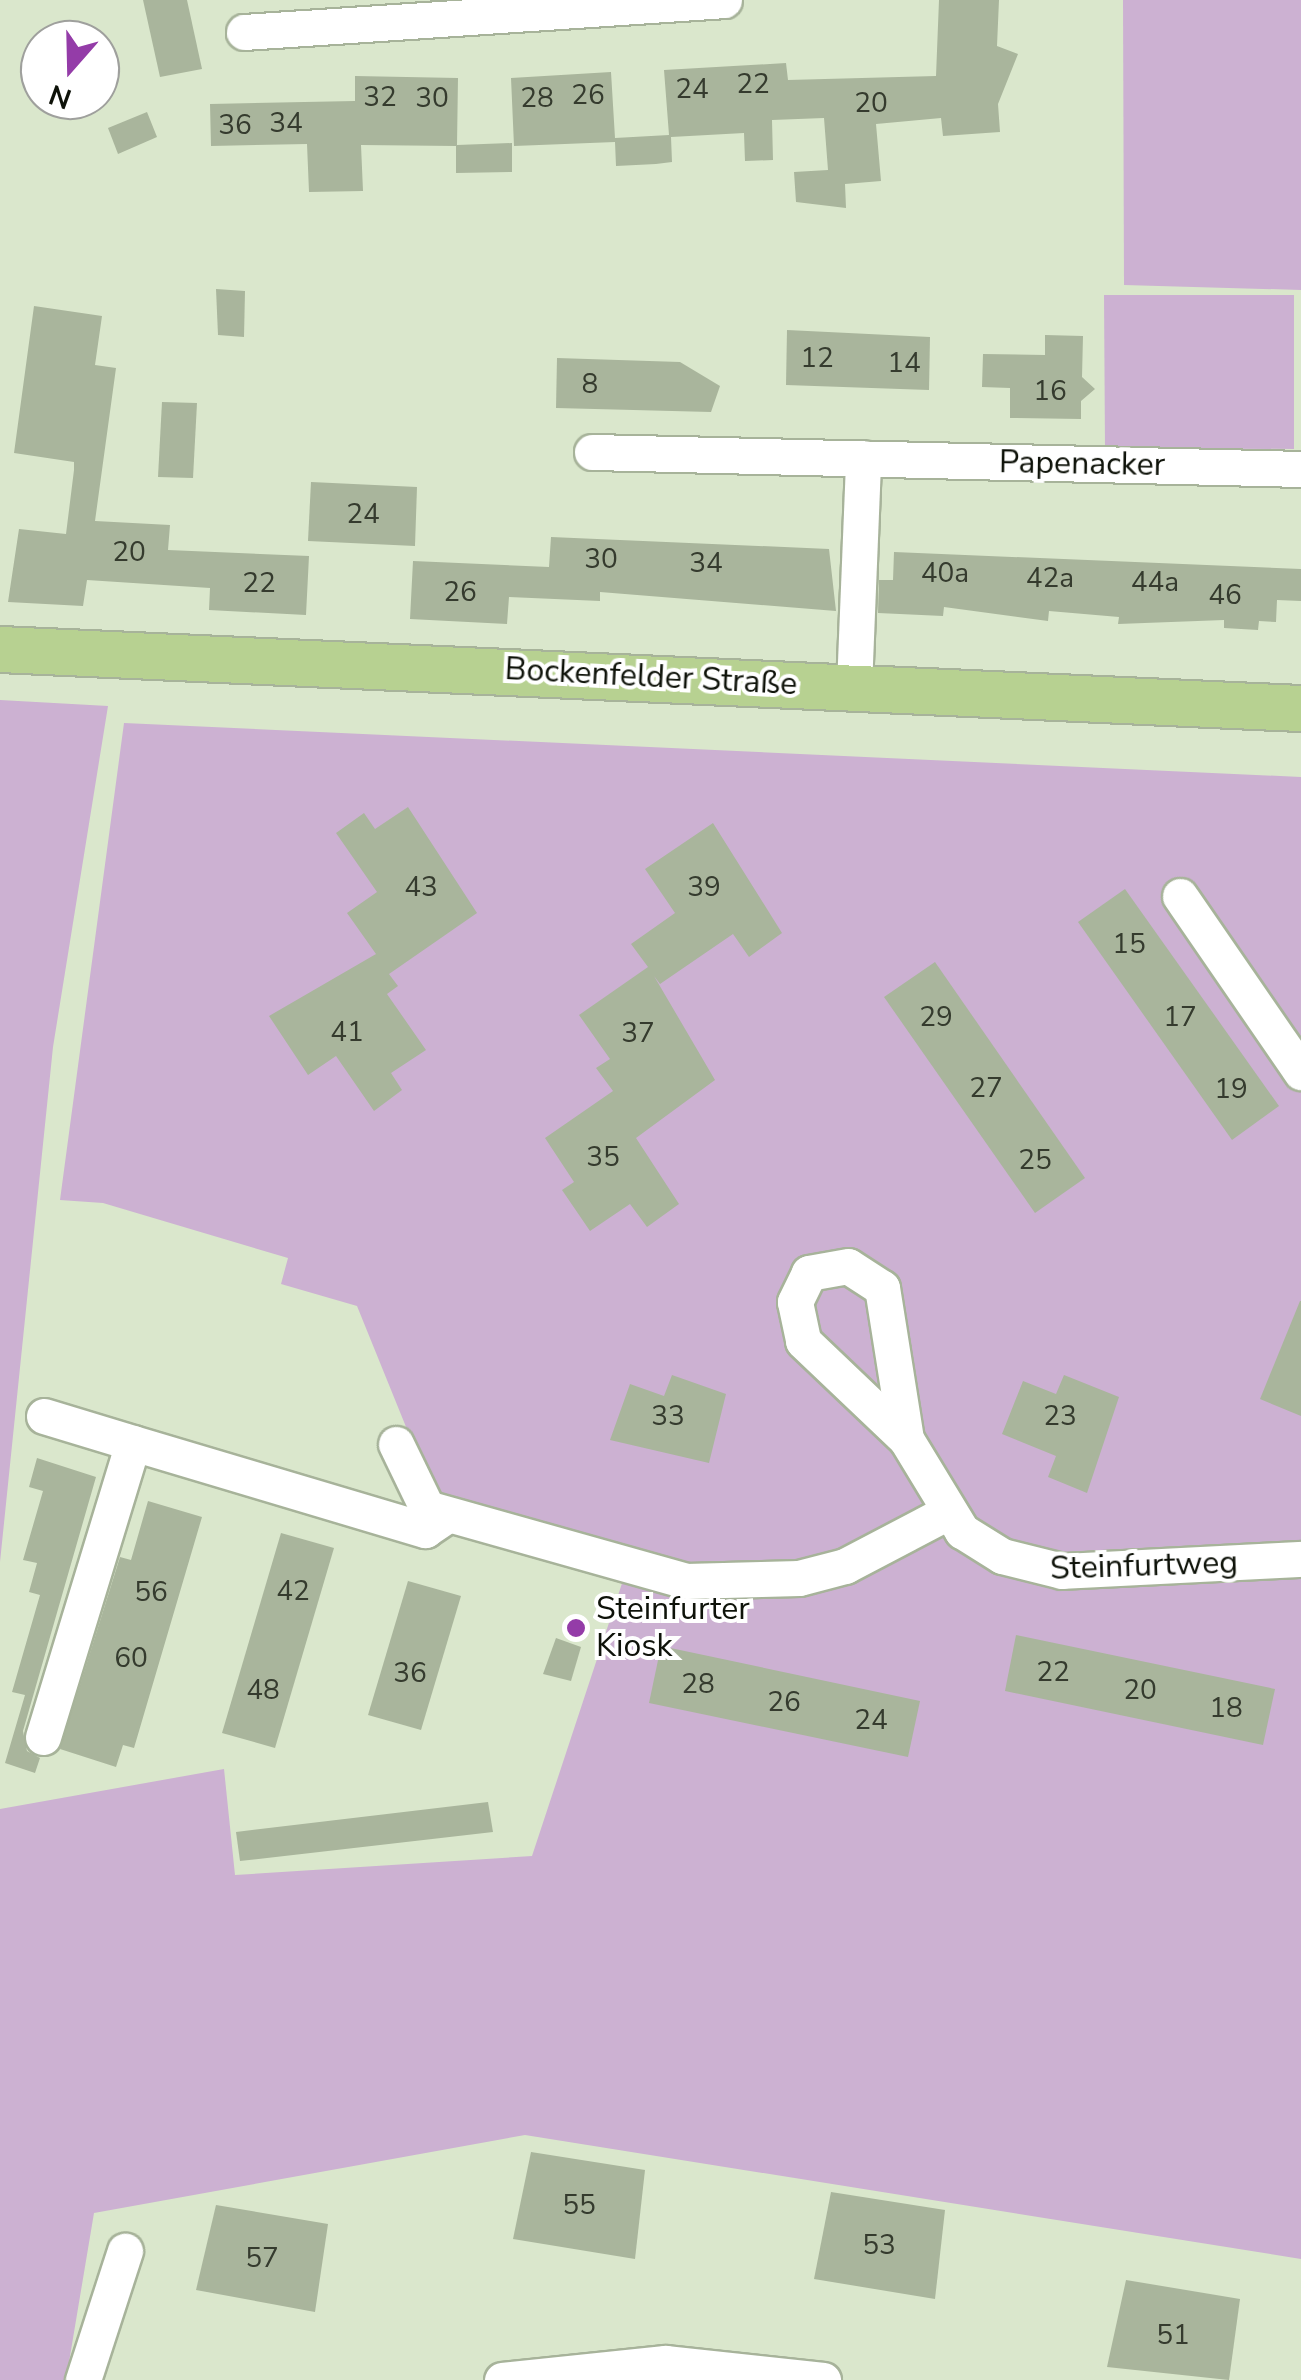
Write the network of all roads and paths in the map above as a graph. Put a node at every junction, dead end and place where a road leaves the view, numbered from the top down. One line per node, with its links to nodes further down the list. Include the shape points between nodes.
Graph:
1 (724, 0): 2 (street)
2 (244, 32)
3 (592, 452): 4 (street, Papenacker)
4 (864, 458): 5 (street, Papenacker); 7 (street)
5 (1301, 469)
6 (0, 649): 7 (main road, Bockenfelder Straße)
7 (854, 687): 8 (main road, Bockenfelder Straße)
8 (1301, 708)
9 (1180, 896): 10 (street)
10 (1301, 1072)
11 (44, 1416): 13 (street)
12 (906, 1439): 12 (street, Steinfurtweg, via 803,1341 795,1302 808,1273 848,1266 882,1288); 16 (street, Steinfurtweg)
13 (134, 1443): 15 (street, via 425,1530); 18 (street)
14 (396, 1444): 15 (street)
15 (436, 1512): 16 (street, via 646,1572 740,1583 845,1566)
16 (946, 1513): 17 (street, Steinfurtweg, via 1032,1568)
17 (1301, 1559)
18 (43, 1737)
19 (125, 2251): 21 (street)
20 (601, 2374): 22 (street); 23 (street, via 683,2364)
21 (83, 2380)
22 (502, 2380)
23 (823, 2380)

